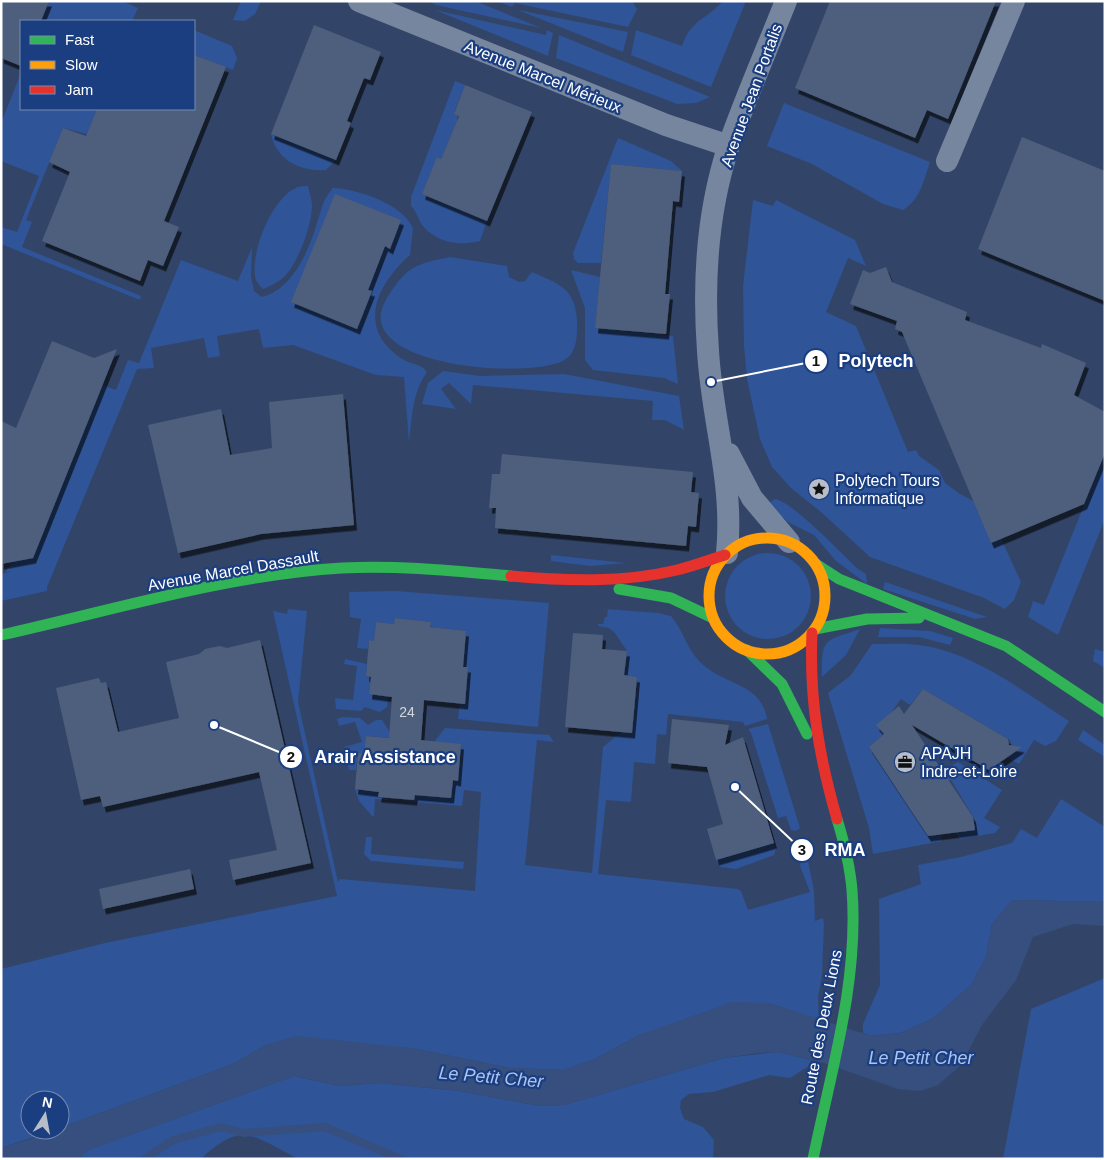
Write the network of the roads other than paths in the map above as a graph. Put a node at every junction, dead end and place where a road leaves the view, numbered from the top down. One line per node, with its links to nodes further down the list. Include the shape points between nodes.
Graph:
1 (359, 1): 4 (street, Avenue Marcel Mérieux, via 666,125)
2 (786, 1): 4 (street, Avenue Jean Portalis)
3 (1014, 1): 5 (street)
4 (729, 146): 6 (street, Avenue Jean Portalis, via 713,214 706,293 708,353)
5 (946, 161)
6 (719, 427): 7 (street, Avenue Jean Portalis, via 752,498); 8 (street, Avenue Jean Portalis, via 730,507)
7 (789, 542): 8 (street, via 755,539); 9 (street)
8 (726, 554): 10 (street, Avenue Marcel Dassault, via 689,569 649,576 608,581); 11 (street, via 715,569 710,584 709,602)
9 (816, 564): 12 (street, via 845,582); 13 (street, via 824,582 825,602)
10 (563, 580): 11 (street, Avenue Marcel Dassault, via 671,598); 14 (street, Avenue Marcel Dassault, via 420,568 315,570 195,590)
11 (713, 618): 15 (street, via 726,638)
12 (953, 624): 13 (street, via 900,616 851,620); 16 (street, via 1006,646)
13 (813, 631): 15 (street, via 797,646 778,653); 17 (street, Route des Deux Lions, via 809,678 812,715)
14 (1, 635)
15 (746, 650): 17 (street, Route des Deux Lions, via 782,684)
16 (1105, 712)
17 (827, 784): 18 (street, Route des Deux Lions, via 848,864 854,940)
18 (813, 1159)

